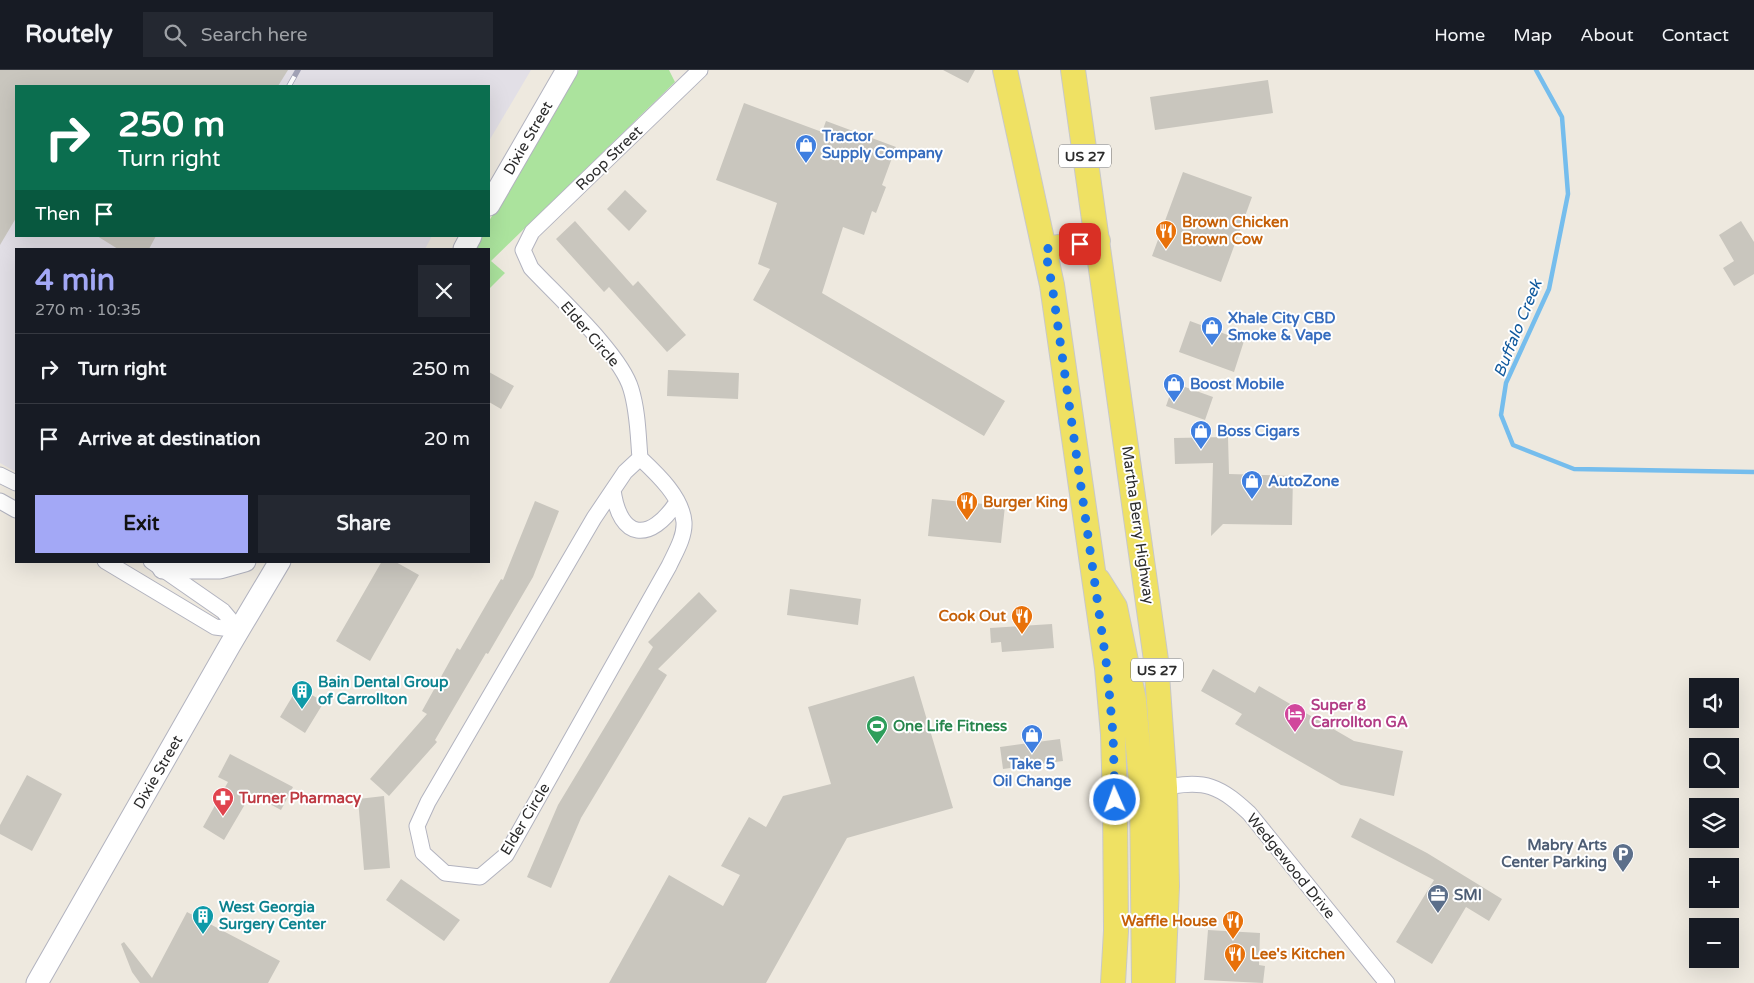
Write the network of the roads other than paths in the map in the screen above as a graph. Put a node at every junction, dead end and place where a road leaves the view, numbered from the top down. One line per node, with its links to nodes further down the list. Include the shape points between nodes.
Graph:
1 (568, 70): 5 (street, Dixie Street)
2 (700, 70): 8 (street, Roop Street, via 532,232)
3 (1005, 70): 7 (main road)
4 (1073, 70): 6 (main road, Martha Berry Highway / US 27)
5 (490, 204)
6 (1098, 241): 7 (main road); 22 (main road, Martha Berry Highway / US 27, via 1156,660)
7 (1045, 249): 20 (main road)
8 (523, 250): 9 (street, Elder Circle, via 531,268 619,364 630,388 636,413)
9 (640, 458): 12 (street, Elder Circle); 14 (street, Elder Circle, via 663,481)
10 (0, 475): 11 (street)
11 (15, 482)
12 (613, 490): 14 (street, via 615,505 622,519 634,529 644,531 660,524); 14 (street, Elder Circle, via 417,826 423,853 445,873 480,877 506,856 669,566 682,536 684,522)
13 (0, 501): 15 (street)
14 (677, 502)
15 (15, 509)
16 (108, 563): 21 (street, via 215,626)
17 (238, 563): 19 (street, via 220,568)
18 (279, 563): 21 (street, Dixie Street)
19 (157, 565): 21 (street, via 222,611)
20 (1093, 572): 22 (main road, via 1115,607); 23 (main road, via 1107,668)
21 (239, 630): 24 (street, Dixie Street)
22 (1154, 790): 23 (street, Wedgewood Drive); 26 (main road); 27 (main road, Martha Berry Highway / US 27, via 1167,886); 28 (street, Wedgewood Drive, via 1187,785 1210,786 1239,804 1263,829)
23 (1115, 800): 25 (main road)
24 (37, 983)
25 (1113, 983)
26 (1144, 983)
27 (1163, 983)
28 (1387, 983)

